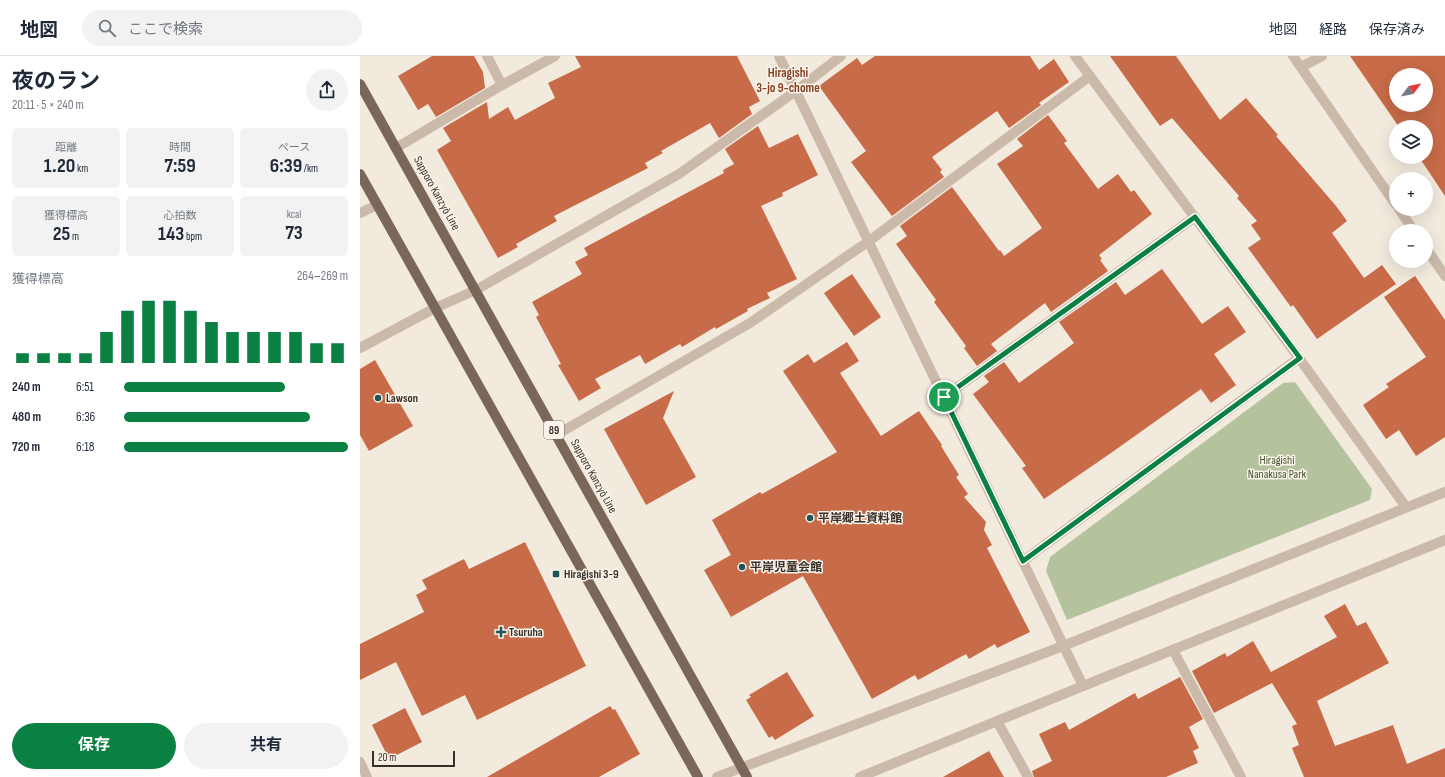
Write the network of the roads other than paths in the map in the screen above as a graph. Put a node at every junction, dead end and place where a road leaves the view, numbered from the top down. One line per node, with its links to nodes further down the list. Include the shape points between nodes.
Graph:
1 (487, 56): 11 (street)
2 (555, 56): 11 (street)
3 (779, 56): 12 (street)
4 (841, 56): 12 (street)
5 (1075, 56): 9 (street)
6 (1293, 56): 8 (street)
7 (1322, 56): 8 (street)
8 (1300, 67): 15 (street)
9 (1090, 76): 18 (street); 19 (street)
10 (360, 84): 13 (main road, Sapporo Kanzyō Line / 89)
11 (502, 85): 13 (street)
12 (796, 91): 19 (street); 22 (street, via 680,174)
13 (396, 148): 22 (main road, Sapporo Kanzyō Line / 89)
14 (360, 174): 16 (main road)
15 (1389, 195)
16 (378, 205): 17 (street); 23 (main road)
17 (360, 214)
18 (1195, 217): 25 (street); 26 (street)
19 (869, 241): 26 (street); 27 (street, via 750,323)
20 (1433, 258): 21 (street)
21 (1445, 276)
22 (476, 290): 23 (street); 27 (main road, Sapporo Kanzyō Line / 89)
23 (435, 308): 24 (street); 39 (main road)
24 (360, 348)
25 (1300, 358): 29 (street); 31 (street)
26 (944, 397): 31 (street)
27 (556, 435): 37 (main road, Sapporo Kanzyō Line / 89)
28 (1445, 492): 29 (street)
29 (1406, 507): 32 (street)
30 (1445, 540): 33 (street)
31 (1023, 561): 32 (street)
32 (1063, 646): 34 (street); 37 (street)
33 (1173, 650): 34 (street); 44 (street)
34 (1082, 686): 35 (street)
35 (998, 721): 42 (street); 43 (street)
36 (360, 762): 38 (street)
37 (742, 767): 40 (street); 41 (main road, Sapporo Kanzyō Line / 89)
38 (367, 777)
39 (698, 777)
40 (717, 777)
41 (747, 777)
42 (860, 777)
43 (1028, 777)
44 (1241, 777)

